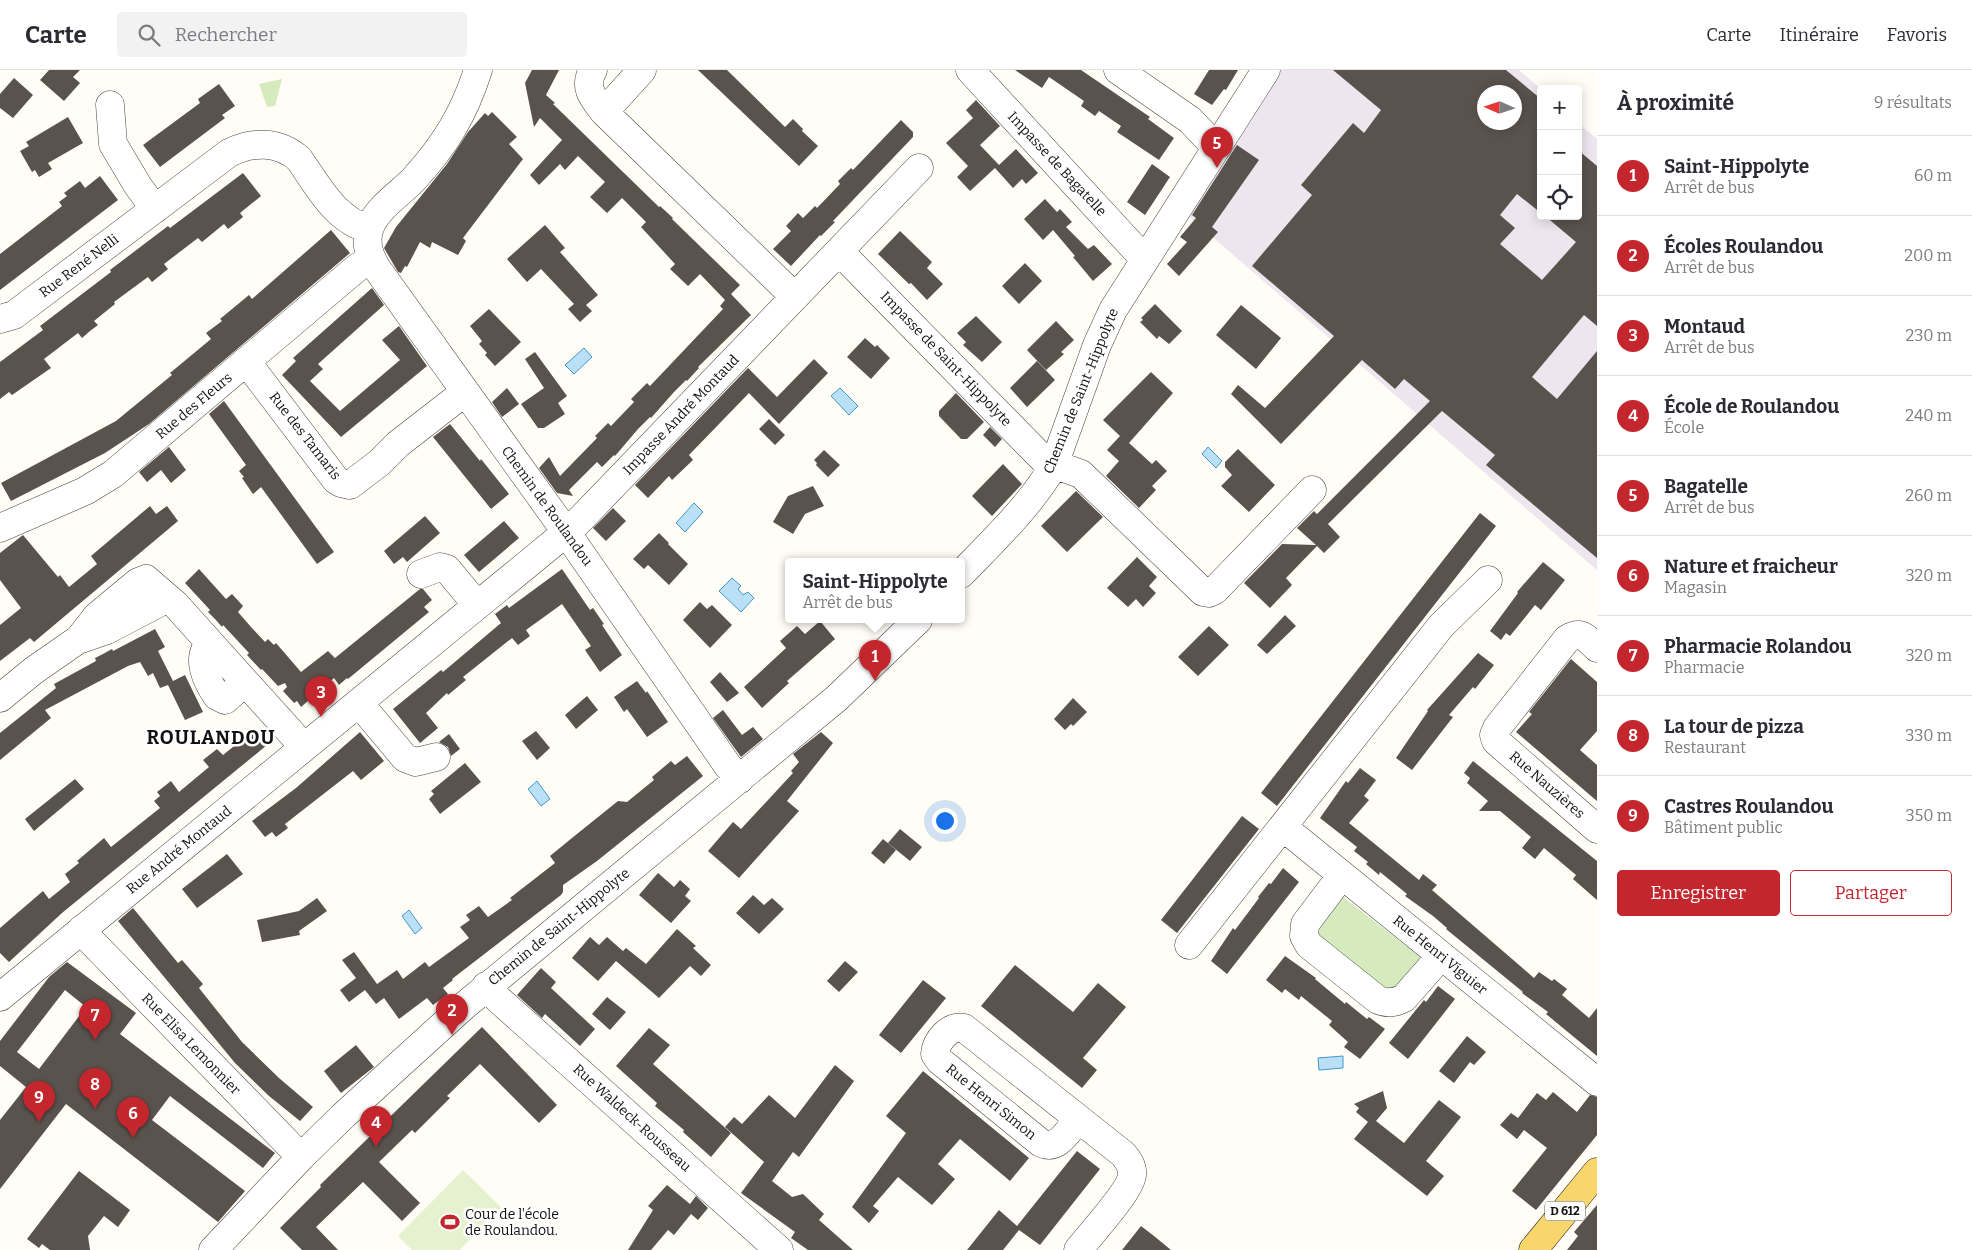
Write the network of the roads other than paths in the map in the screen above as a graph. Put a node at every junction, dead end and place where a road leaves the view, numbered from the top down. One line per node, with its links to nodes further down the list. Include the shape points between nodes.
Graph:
1 (478, 70): 13 (street, via 464,109 446,140)
2 (593, 70): 9 (street, via 589,88)
3 (642, 70): 9 (street)
4 (970, 70): 15 (street, Impasse de Bagatelle)
5 (1118, 70): 7 (street)
6 (1266, 70): 10 (street, Chemin de Saint-Hippolyte)
7 (1150, 80): 10 (street)
8 (110, 105): 12 (street, via 112,144)
9 (604, 112): 17 (street)
10 (1218, 146): 15 (street, Chemin de Saint-Hippolyte)
11 (919, 168): 14 (street, Impasse André Montaud)
12 (155, 209): 13 (street, Rue René Nelli, via 229,153 247,145 263,144 293,154 341,215 356,225); 18 (street, Rue René Nelli, via 14,315)
13 (369, 228): 16 (street, Chemin de Roulandou, via 368,245)
14 (839, 251): 17 (street, Impasse André Montaud); 21 (street, Impasse de Saint-Hippolyte, via 1045,461)
15 (1146, 257): 21 (street, Chemin de Saint-Hippolyte, via 1104,328)
16 (372, 259): 19 (street, Rue des Fleurs, via 358,267); 20 (street, Chemin de Roulandou)
17 (795, 297): 24 (street, Impasse André Montaud)
18 (0, 319)
19 (246, 361): 20 (street, Rue des Tamaris, via 336,480 345,485 350,485 379,463 398,444); 23 (street, Rue des Fleurs, via 105,480)
20 (465, 392): 24 (street, Chemin de Roulandou)
21 (1054, 465): 22 (street, Impasse de Saint-Hippolyte, via 1081,474 1202,592 1210,593); 25 (street, Chemin de Saint-Hippolyte, via 1024,508)
22 (1312, 490)
23 (0, 528)
24 (566, 532): 28 (street, Rue André Montaud); 35 (street, Chemin de Roulandou)
25 (965, 570)
26 (421, 574): 28 (street, via 440,567 447,569)
27 (1488, 580): 36 (street, via 1441,626)
28 (477, 605): 32 (street, Rue André Montaud)
29 (915, 623): 35 (street, Chemin de Saint-Hippolyte, via 856,681)
30 (1590, 641): 37 (street, Rue Nauzières, via 1574,634 1567,639 1494,735 1496,741)
31 (0, 698): 33 (street, via 79,639 97,616 141,580 149,580)
32 (359, 702): 33 (street, Rue André Montaud); 34 (street, via 405,758 416,762)
33 (304, 747): 39 (street, Rue André Montaud)
34 (436, 757)
35 (740, 780): 42 (street, Chemin de Saint-Hippolyte)
36 (1283, 827): 38 (street, Rue Henri Viguier); 40 (street)
37 (1597, 829)
38 (1342, 875): 41 (street, Rue Henri Viguier); 41 (street, via 1305,924 1304,936 1309,946 1384,1003 1404,998)
39 (82, 929): 43 (street, Rue André Montaud); 46 (street, Rue Elisa Lemonnier)
40 (1190, 945)
41 (1441, 956): 44 (street, Rue Henri Viguier)
42 (486, 986): 46 (street, Chemin de Saint-Hippolyte); 49 (street, Rue Waldeck-Rousseau)
43 (0, 997)
44 (1597, 1082)
45 (1078, 1119): 45 (street, Rue Henri Simon, via 964,1028 950,1029 936,1046 935,1054 940,1061 1041,1143 1056,1145); 50 (street, Rue Henri Simon, via 1123,1154 1132,1168 1132,1176 1130,1184)
46 (301, 1157): 48 (street, Chemin de Saint-Hippolyte)
47 (1597, 1172): 51 (main road, D 612)
48 (213, 1250)
49 (778, 1250)
50 (1078, 1250)
51 (1533, 1250)

